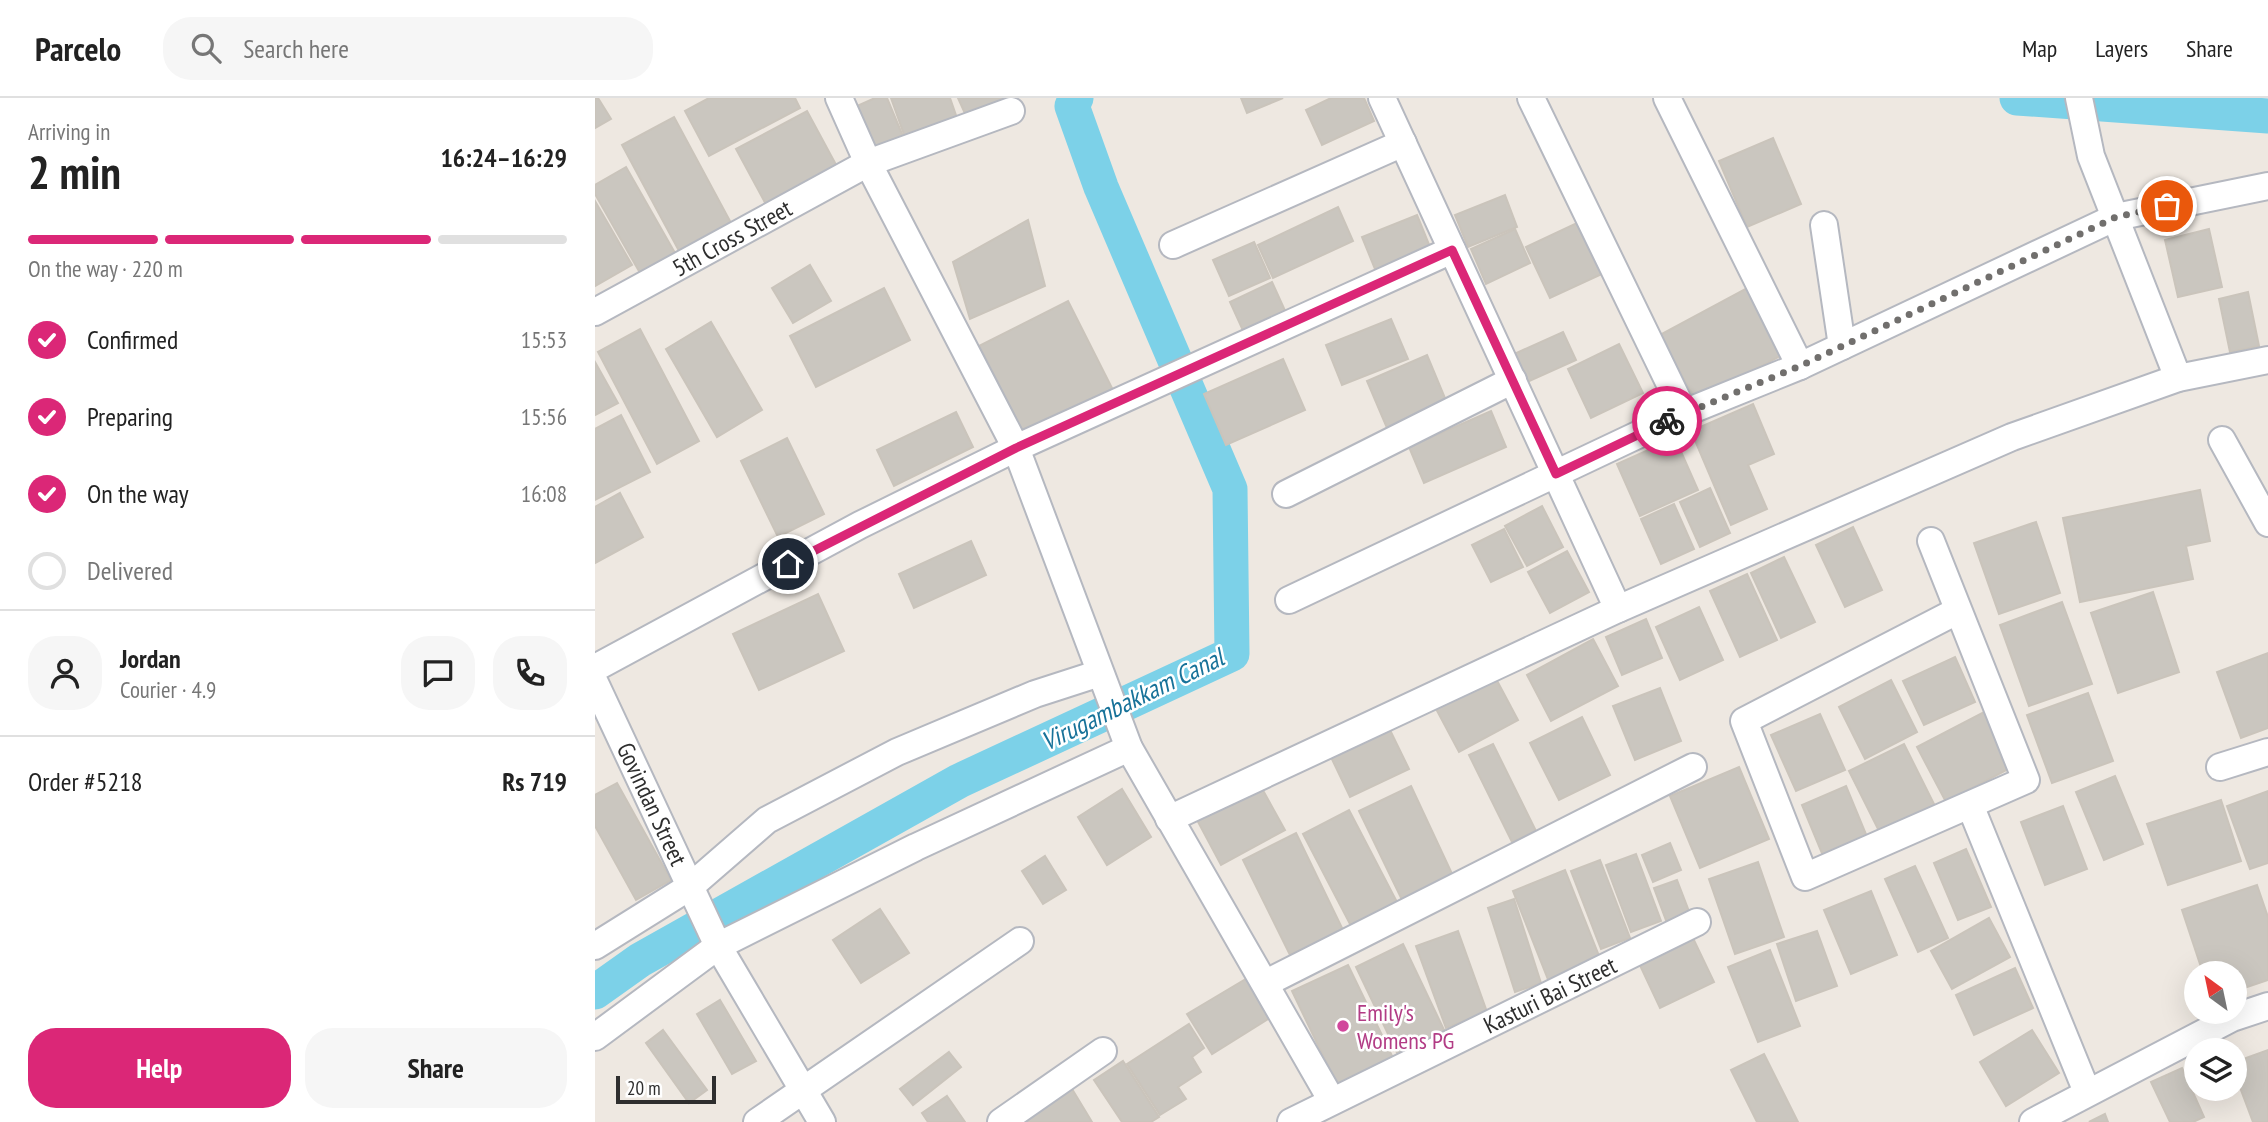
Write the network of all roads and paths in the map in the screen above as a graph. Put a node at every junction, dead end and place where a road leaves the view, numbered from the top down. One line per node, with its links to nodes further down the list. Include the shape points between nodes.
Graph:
1 (839, 98): 8 (street)
2 (1382, 98): 7 (street)
3 (1531, 98): 20 (street)
4 (1667, 98): 17 (street)
5 (2079, 98): 10 (street, via 2091,156)
6 (1011, 111): 8 (street, 5th Cross Street)
7 (1403, 143): 12 (street); 13 (street)
8 (868, 163): 14 (street, 5th Cross Street); 22 (street)
9 (2268, 186): 10 (street)
10 (2116, 217): 15 (street); 18 (street)
11 (1824, 225): 15 (street)
12 (1174, 245)
13 (1452, 250): 19 (street); 22 (street)
14 (595, 312)
15 (1842, 346): 17 (street)
16 (2268, 360): 18 (street)
17 (1800, 366): 20 (street)
18 (2178, 378): 28 (street, via 2012,438)
19 (1513, 380): 23 (street); 24 (street)
20 (1684, 413): 23 (street)
21 (2222, 439): 25 (street)
22 (1016, 448): 30 (street, via 860,525); 31 (street)
23 (1556, 474): 27 (street); 28 (street)
24 (1286, 494)
25 (2268, 523)
26 (1931, 541): 29 (street)
27 (1289, 600)
28 (1618, 608): 38 (street)
29 (1957, 611): 37 (street, via 2026,780); 37 (street, via 1744,721 1805,877)
30 (595, 667)
31 (1100, 673): 33 (street); 39 (street, via 1035,694 897,752 767,820)
32 (595, 683): 39 (street, Govindan Street)
33 (1129, 748): 38 (street); 43 (street)
34 (2268, 752): 35 (street)
35 (2220, 766)
36 (1693, 767): 44 (street)
37 (1969, 806): 49 (street)
38 (1169, 819): 44 (street)
39 (691, 886): 42 (street); 43 (street, Govindan Street)
40 (1697, 922): 50 (street, Kasturi Bai Street)
41 (1020, 941): 48 (street)
42 (595, 946)
43 (718, 946): 46 (street); 48 (street, Govindan Street)
44 (1266, 984): 50 (street)
45 (2268, 1006): 49 (street, via 2232,1018)
46 (595, 1037)
47 (1103, 1051): 53 (street)
48 (801, 1090): 51 (street); 52 (street, Govindan Street)
49 (2087, 1091): 55 (street)
50 (1332, 1101): 54 (street, Kasturi Bai Street)
51 (757, 1122)
52 (823, 1122)
53 (1001, 1122)
54 (1291, 1122)
55 (2033, 1122)

